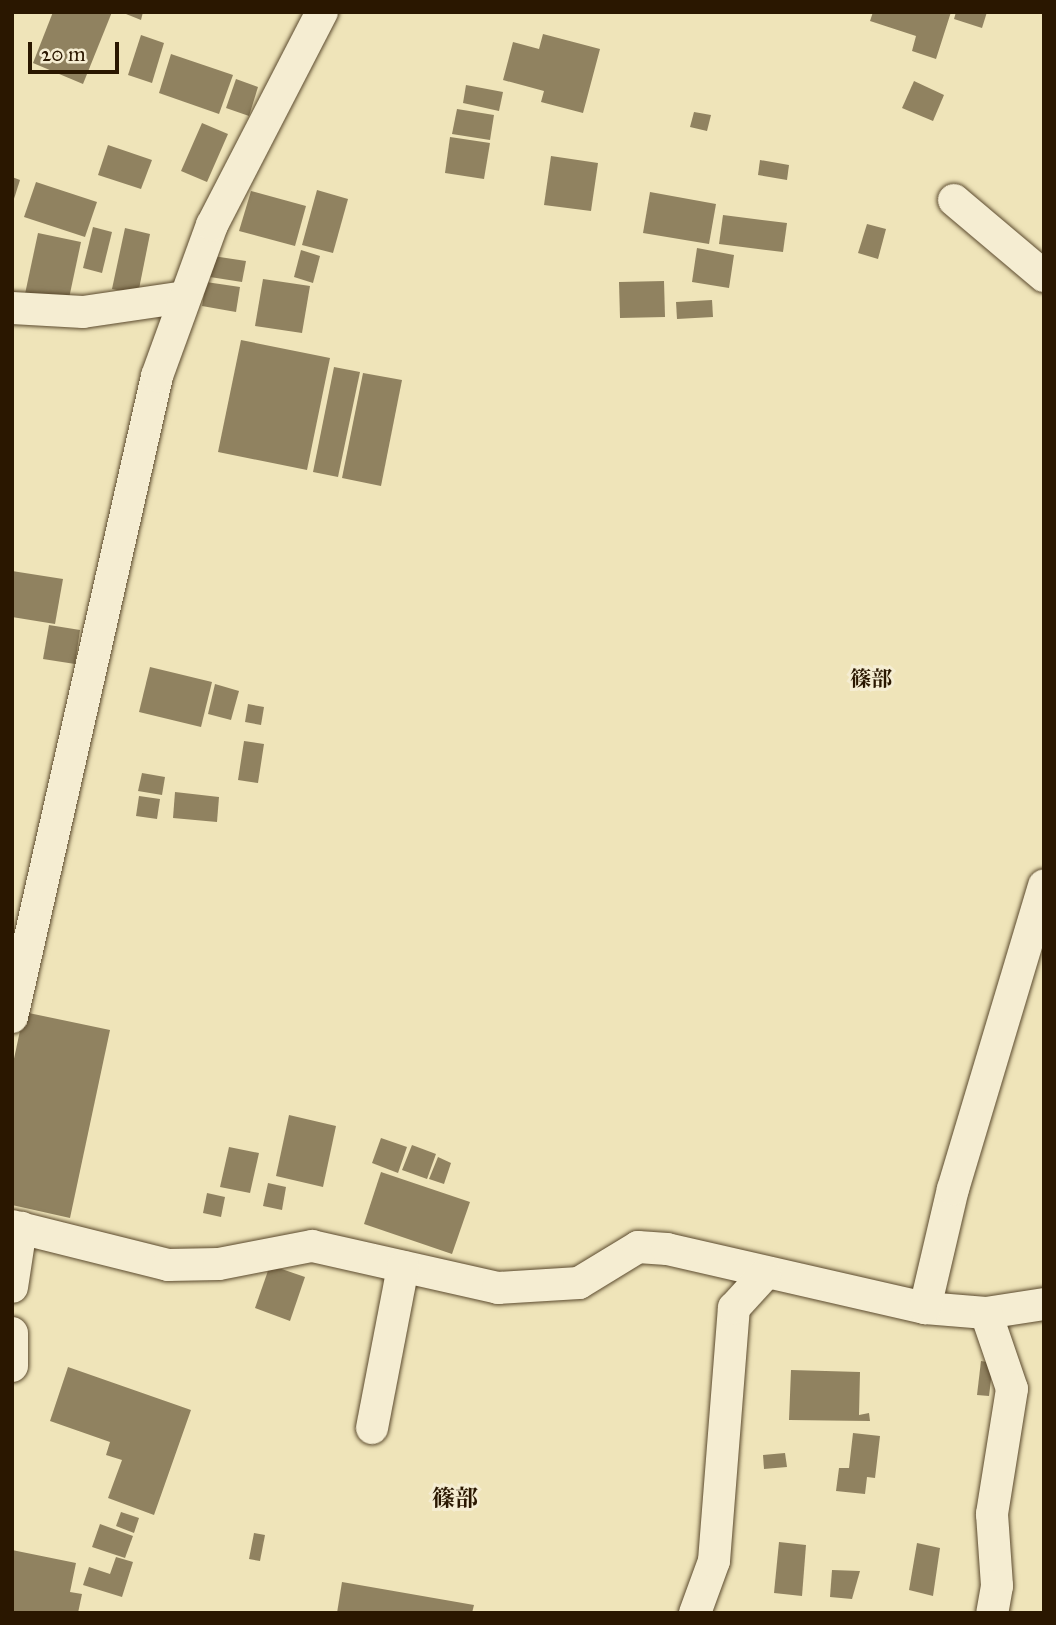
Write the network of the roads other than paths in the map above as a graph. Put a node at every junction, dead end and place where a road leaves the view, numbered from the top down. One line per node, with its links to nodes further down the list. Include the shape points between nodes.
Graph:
1 (322, 12): 4 (street, via 212,225)
2 (954, 200): 3 (street)
3 (1044, 276)
4 (185, 298): 5 (street, via 83,312); 7 (street, via 157,376)
5 (12, 308)
6 (1044, 885): 13 (street, via 953,1189)
7 (12, 1017)
8 (17, 1227): 9 (street, via 168,1265 219,1264 312,1246); 11 (street)
9 (403, 1267): 10 (street, via 498,1288 548,1287 579,1283 638,1247 710,1257); 17 (street)
10 (765, 1274): 13 (street); 18 (street, via 734,1308 714,1561)
11 (12, 1287)
12 (1044, 1304): 14 (street)
13 (925, 1308): 14 (street)
14 (986, 1313): 19 (street, via 1012,1389 992,1514 997,1586)
15 (12, 1333): 16 (street)
16 (12, 1366)
17 (372, 1428)
18 (695, 1613)
19 (992, 1613)

